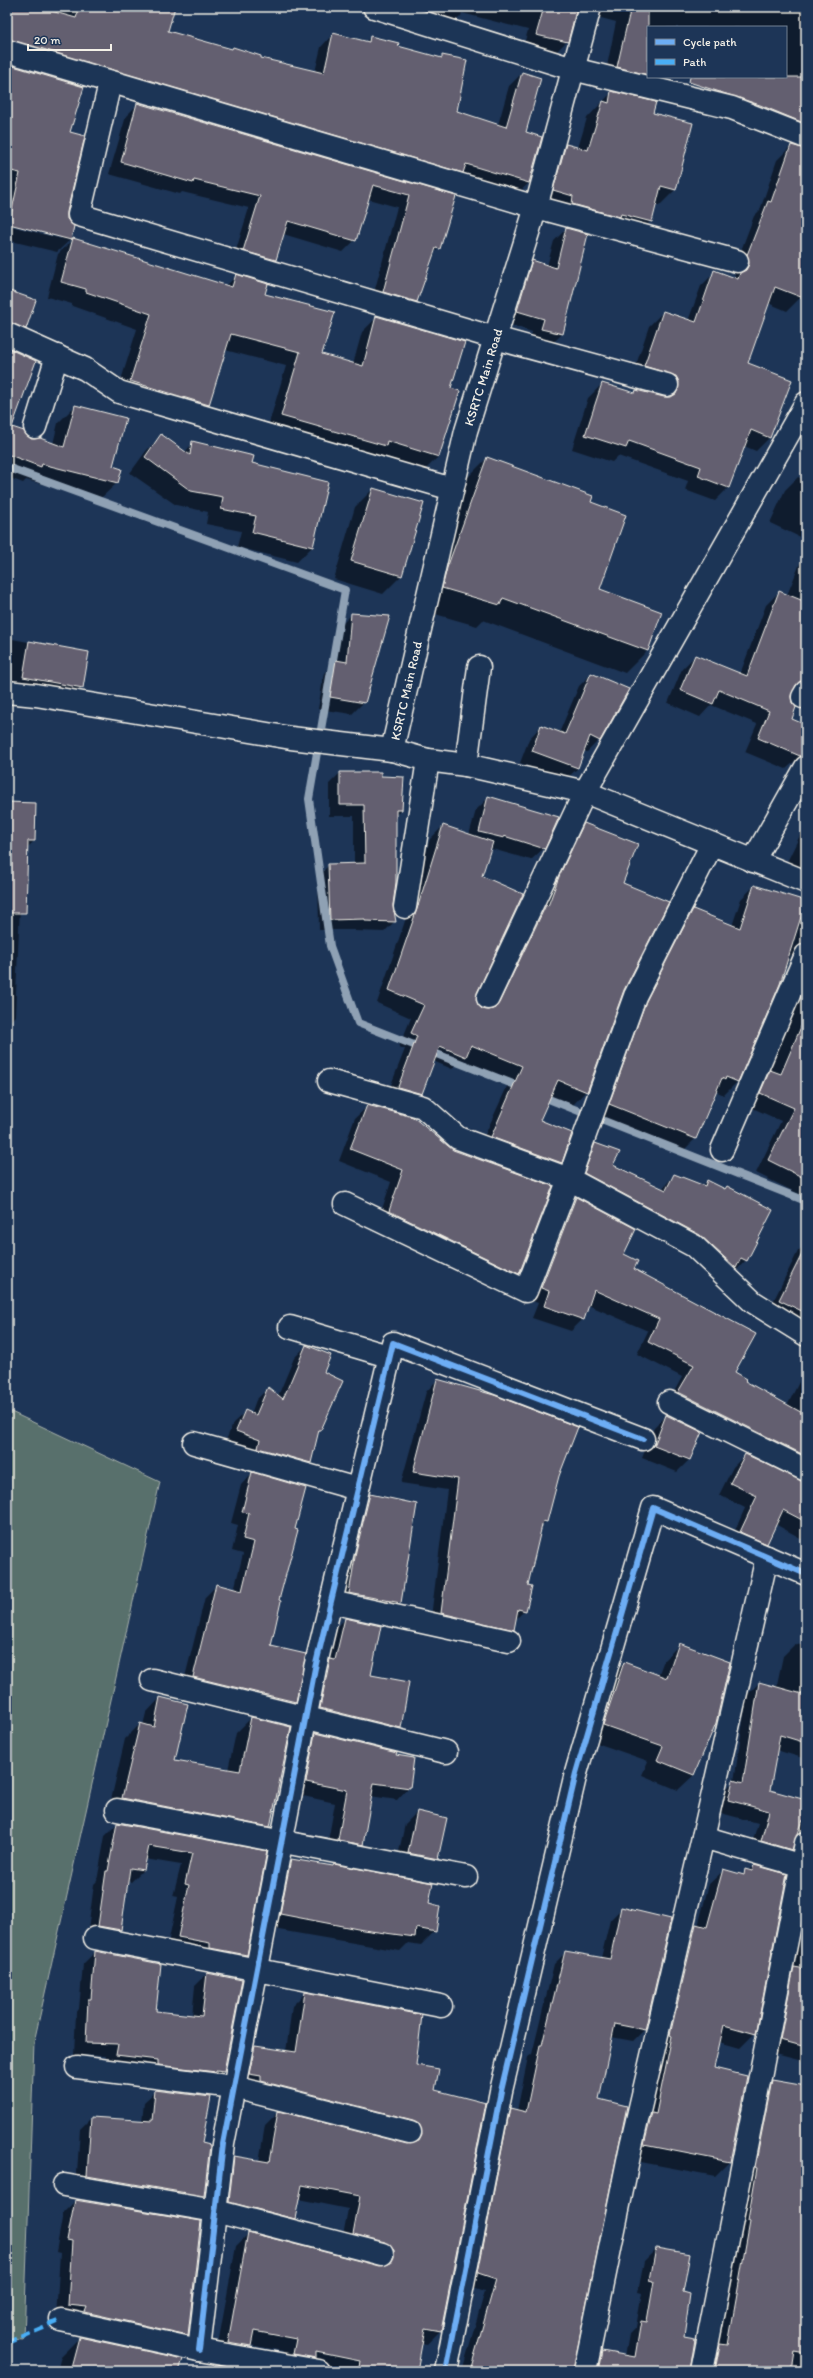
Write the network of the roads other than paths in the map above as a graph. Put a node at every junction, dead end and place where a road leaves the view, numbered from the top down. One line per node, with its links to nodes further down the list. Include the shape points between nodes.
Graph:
1 (374, 7): 4 (street)
2 (590, 7): 4 (street, KSRTC Main Road)
3 (7, 51): 5 (street)
4 (573, 69): 6 (street, via 732,108); 7 (street, KSRTC Main Road)
5 (110, 83): 7 (street); 10 (street, via 79,215)
6 (806, 137)
7 (536, 207): 8 (street); 10 (street, KSRTC Main Road)
8 (737, 261)
9 (7, 334): 11 (street)
10 (495, 338): 12 (street); 15 (street, KSRTC Main Road, via 466,431)
11 (57, 356): 14 (street); 15 (street, via 85,369 119,392)
12 (667, 385)
13 (806, 403): 22 (street)
14 (35, 427)
15 (452, 489): 18 (street, KSRTC Main Road)
16 (479, 667): 20 (street)
17 (7, 692): 18 (street, via 291,738)
18 (392, 750): 19 (street)
19 (428, 760): 20 (street); 26 (street)
20 (466, 765): 22 (street)
21 (806, 767): 24 (street)
22 (585, 792): 23 (street); 28 (street)
23 (712, 844): 24 (street); 31 (street, via 635,996)
24 (753, 861): 25 (street)
25 (806, 882)
26 (405, 907)
27 (806, 955): 30 (street)
28 (488, 998)
29 (329, 1081): 31 (street, via 423,1107 458,1138)
30 (722, 1150)
31 (569, 1179): 32 (street, via 526,1291); 34 (street, via 694,1246 753,1302)
32 (345, 1204)
33 (290, 1327): 35 (street)
34 (806, 1335)
35 (388, 1356): 37 (street, via 393,1343); 40 (street)
36 (669, 1402): 39 (street)
37 (643, 1439)
38 (194, 1443): 40 (street)
39 (806, 1470)
40 (357, 1489): 43 (street)
41 (767, 1557): 42 (street); 49 (street); 66 (street, via 653,1508 576,1773 501,2091)
42 (806, 1574)
43 (331, 1602): 44 (street); 46 (street)
44 (508, 1641)
45 (152, 1680): 46 (street)
46 (305, 1717): 47 (street); 50 (street)
47 (446, 1752)
48 (117, 1810): 50 (street)
49 (704, 1837): 52 (street); 67 (street, via 631,2146)
50 (281, 1842): 53 (street); 55 (street)
51 (806, 1843): 52 (street)
52 (803, 1866): 68 (street)
53 (466, 1877)
54 (95, 1938): 55 (street)
55 (256, 1970): 56 (street); 58 (street)
56 (441, 2006)
57 (77, 2067): 58 (street)
58 (234, 2087): 59 (street); 61 (street, via 223,2144)
59 (410, 2132)
60 (64, 2185): 61 (street)
61 (215, 2211): 62 (street); 64 (street)
62 (382, 2254)
63 (61, 2320): 64 (street)
64 (199, 2350): 65 (street)
65 (319, 2371)
66 (446, 2371)
67 (585, 2371)
68 (702, 2371)

